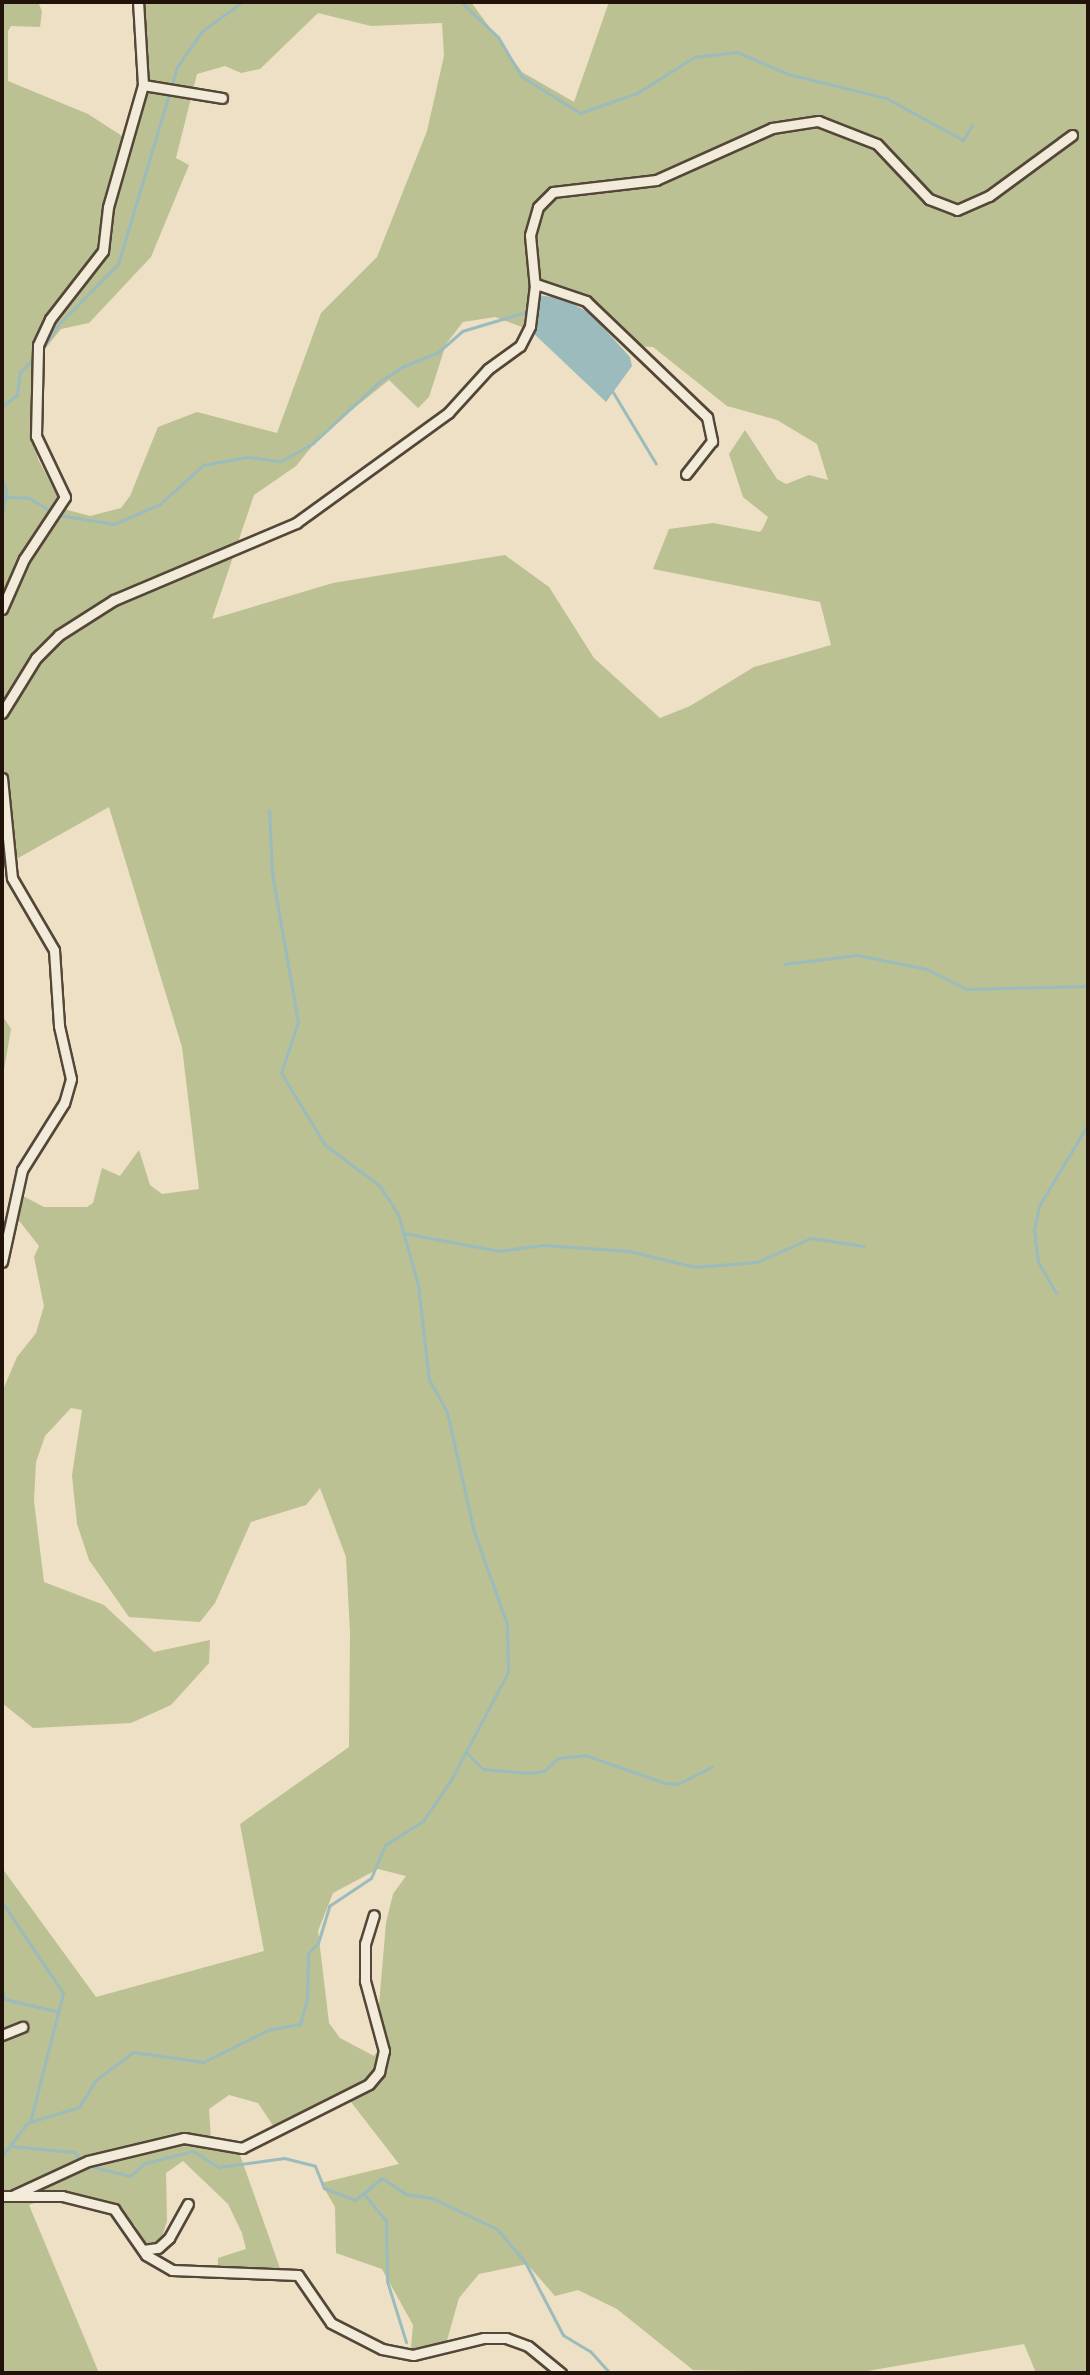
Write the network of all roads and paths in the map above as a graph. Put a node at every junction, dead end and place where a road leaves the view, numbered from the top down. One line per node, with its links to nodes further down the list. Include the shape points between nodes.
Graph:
1 (138, 2): 2 (street)
2 (143, 85): 3 (street); 7 (street, via 100,259 50,319 39,341 36,436 44,461 65,489)
3 (222, 98)
4 (1072, 135): 5 (street, via 989,196 957,210 929,199 893,157 859,133 818,121 784,124 656,180 560,189 547,195 530,235)
5 (536, 284): 6 (street, via 586,301 707,417 712,441); 8 (street, via 526,338 448,413 296,523 145,585 84,617 44,648)
6 (686, 474)
7 (2, 609)
8 (2, 713)
9 (2, 778): 10 (street, via 12,878 54,950 59,1026 71,1079 64,1103 22,1170)
10 (2, 1262)
11 (374, 1915): 14 (street, via 365,1944 365,1981 384,2051 379,2072 369,2084 242,2148 184,2138 88,2161)
12 (22, 2027): 13 (street)
13 (2, 2035)
14 (6, 2196): 16 (street, via 62,2196 109,2207 125,2220)
15 (188, 2204): 16 (street, via 169,2238 158,2248)
16 (143, 2250): 17 (street, via 158,2265 185,2273 298,2275 331,2323 391,2352 413,2355 506,2338 528,2346)
17 (561, 2373)

